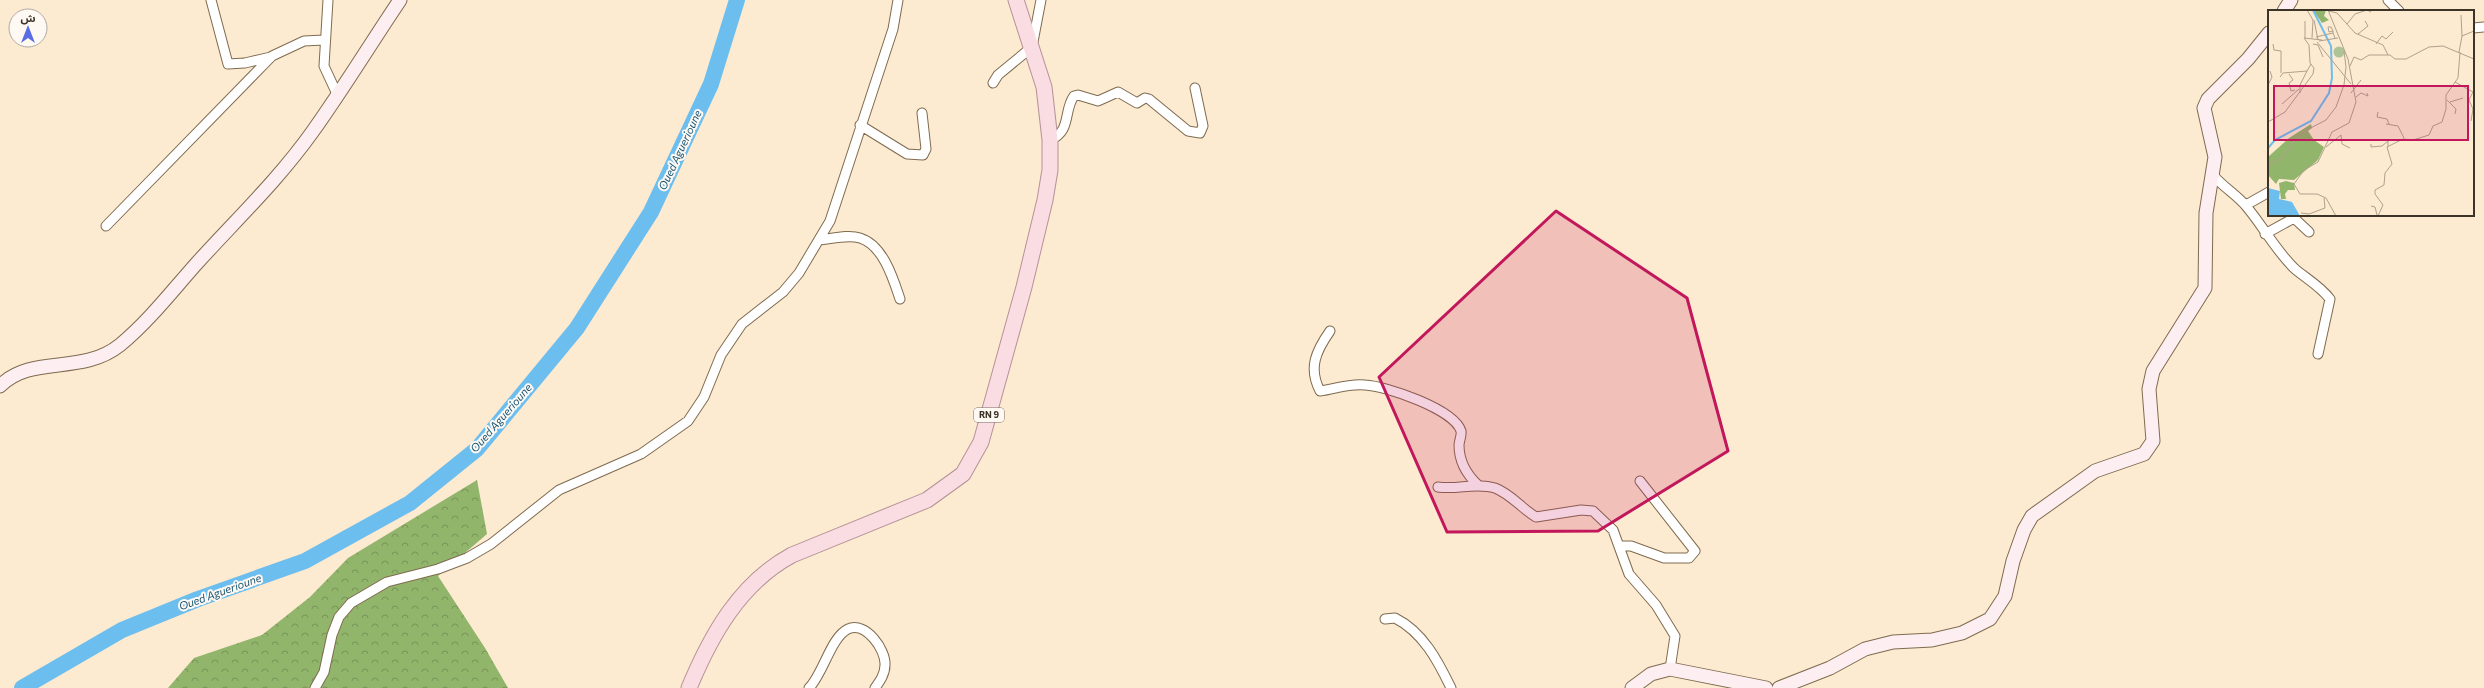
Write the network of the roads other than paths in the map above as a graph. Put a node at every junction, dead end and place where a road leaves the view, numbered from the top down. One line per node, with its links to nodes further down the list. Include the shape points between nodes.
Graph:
1 (211, 0): 17 (street, via 228,64 245,63)
2 (328, 0): 15 (street)
3 (400, 0): 20 (street)
4 (898, 0): 22 (street, via 893,29)
5 (1004, 0): 16 (main road)
6 (1016, 0): 16 (main road, RN 9)
7 (1041, 0): 16 (street)
8 (2291, 0): 10 (street)
9 (2388, 0): 11 (street)
10 (2285, 10)
11 (2398, 10)
12 (2484, 27): 13 (street)
13 (2474, 28)
14 (2268, 33): 24 (street, via 2248,59 2208,99 2204,108 2215,157)
15 (324, 40): 17 (street, via 304,41); 20 (street, via 324,66)
16 (1029, 42): 18 (street); 23 (main road, RN 9, via 1044,87)
17 (272, 56): 27 (street)
18 (993, 83)
19 (1195, 88): 23 (street, via 1203,126 1200,133 1188,131 1148,99 1137,103 1118,92 1098,101 1074,96 1062,131 1059,136)
20 (337, 94): 34 (street, via 283,169 121,344 108,354 90,361 22,370)
21 (922, 113): 22 (street, via 926,149 922,155 907,154)
22 (860, 125): 30 (street, via 830,221)
23 (1050, 140): 42 (main road, RN 9, via 1050,170 1045,200 985,429 971,463 953,483 927,500 792,555 772,566 746,589 722,622)
24 (2213, 175): 26 (street, via 2224,189); 48 (street, via 2206,213 2205,288 2153,371 2149,389 2153,442 2144,454 2095,471 2032,516 2013,561 2005,596 1990,619 1962,633 1932,640 1893,642 1865,649 1830,668)
25 (2268, 193): 26 (street)
26 (2246, 206): 29 (street)
27 (106, 226)
28 (2309, 232): 29 (street, via 2294,218)
29 (2265, 234): 33 (street, via 2295,268 2320,287 2330,299)
30 (819, 240): 31 (street, via 859,238 873,244 883,258); 41 (street, via 799,273 783,292 742,324 721,355 704,396 688,421 641,454 559,490 497,540 467,558 438,569 387,582 351,603 339,617 332,635 324,672)
31 (900, 299)
32 (1330, 331): 36 (street, via 1317,349 1314,365 1315,380 1320,391 1352,384 1386,387 1446,415 1457,422 1461,432 1460,460 1469,476)
33 (2318, 354)
34 (0, 386)
35 (1640, 481): 38 (street, via 1695,551 1689,558 1664,558 1630,546)
36 (1478, 485): 37 (street, via 1452,489); 38 (street, via 1495,488 1536,517 1581,510 1593,511 1613,530)
37 (1438, 487)
38 (1618, 546): 40 (street, via 1629,574 1656,605 1674,636)
39 (1385, 619): 45 (street, via 1395,618 1414,632 1434,654)
40 (1670, 668): 46 (street, via 1651,674); 47 (street)
41 (315, 688)
42 (689, 688)
43 (809, 688): 44 (street, via 840,636 848,629 859,628 870,634 884,655 883,676)
44 (875, 688)
45 (1451, 688)
46 (1632, 688)
47 (1766, 688)
48 (1780, 688)

